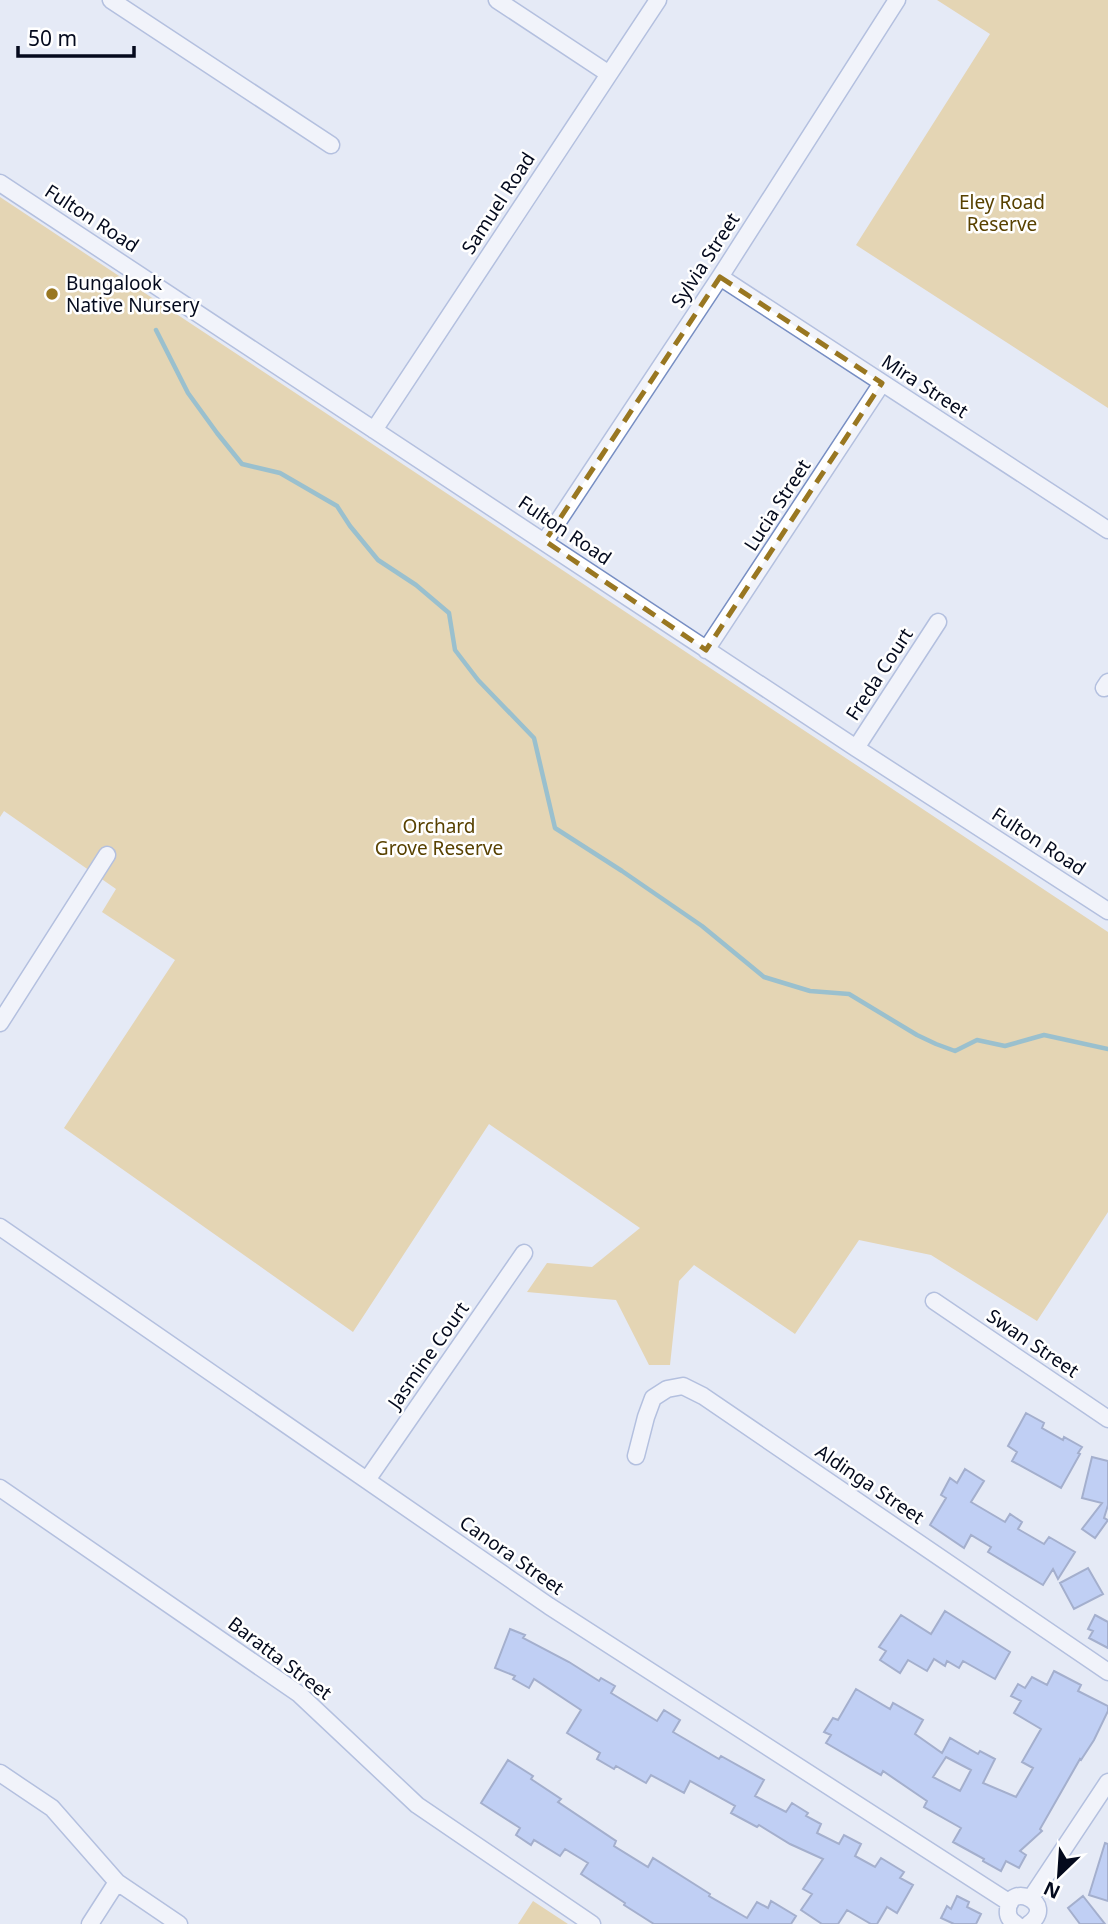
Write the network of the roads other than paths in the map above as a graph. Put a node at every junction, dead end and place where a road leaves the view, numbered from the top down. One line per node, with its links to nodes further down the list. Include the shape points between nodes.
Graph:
1 (111, 0): 6 (street)
2 (497, 0): 5 (street)
3 (658, 0): 5 (street, Samuel Road)
4 (897, 0): 8 (street, Sylvia Street)
5 (609, 74): 10 (street, Samuel Road)
6 (331, 145)
7 (0, 183): 10 (street, Fulton Road)
8 (720, 277): 9 (street, Mira Street); 12 (street, Sylvia Street)
9 (882, 383): 11 (street, Mira Street); 14 (street, Lucia Street)
10 (374, 429): 12 (street, Fulton Road)
11 (1108, 530)
12 (545, 541): 14 (street, Fulton Road)
13 (938, 622): 15 (street, Freda Court)
14 (706, 650): 15 (street, Fulton Road)
15 (856, 748): 17 (street, Fulton Road)
16 (107, 855): 18 (street)
17 (1108, 911)
18 (0, 1023)
19 (0, 1227): 25 (street, Canora Street)
20 (524, 1253): 25 (street, Jasmine Court)
21 (934, 1301): 23 (street, Swan Street)
22 (1108, 1398): 23 (street)
23 (1103, 1416)
24 (636, 1456): 27 (street, Aldinga Street, via 653,1398 683,1386)
25 (367, 1480): 32 (street, Canora Street, via 549,1606)
26 (0, 1488): 36 (street, Baratta Street, via 299,1694 417,1805)
27 (1108, 1672)
28 (0, 1773): 30 (street, via 51,1808)
29 (1108, 1782): 31 (street)
30 (117, 1882): 34 (street); 35 (street)
31 (1031, 1898): 32 (street, via 1017,1897); 33 (street, via 1038,1910)
32 (1010, 1903): 37 (street, via 1007,1912)
33 (1035, 1922)
34 (90, 1924)
35 (179, 1924)
36 (592, 1924)
37 (1015, 1924)

